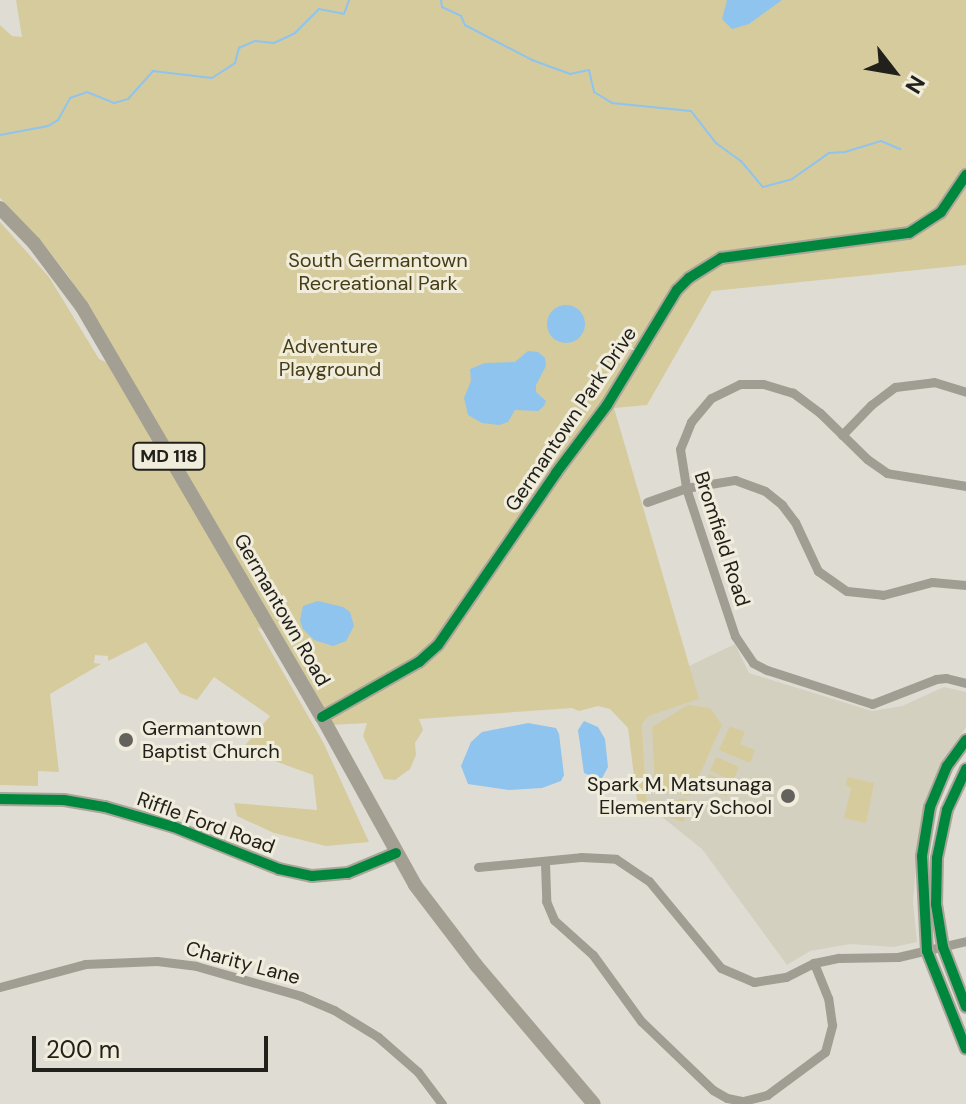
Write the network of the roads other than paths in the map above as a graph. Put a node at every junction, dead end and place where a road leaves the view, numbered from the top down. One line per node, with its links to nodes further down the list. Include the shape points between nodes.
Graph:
1 (966, 175): 10 (street, Germantown Park Drive, via 941,212 909,233 721,258 689,278 607,405 438,645 419,662)
2 (0, 208): 10 (main road, Germantown Road / MD 118, via 82,307)
3 (966, 392): 4 (street, via 920,381 895,387)
4 (842, 435): 5 (street, Bromfield Road, via 887,473); 6 (street, Bromfield Road, via 793,393 777,386 740,384 711,398 684,434 680,449)
5 (966, 486)
6 (686, 488): 7 (street); 8 (street, via 735,480 765,491 795,522 818,571 847,591 883,595 932,582); 9 (street, Bromfield Road, via 735,636 753,663 872,704 936,679)
7 (647, 502)
8 (966, 585)
9 (966, 683)
10 (322, 717): 14 (main road, Germantown Road / MD 118)
11 (966, 740): 19 (street, via 947,766 930,807 922,856)
12 (966, 769): 18 (street, via 947,810 937,858 936,904)
13 (0, 799): 14 (street, Riffle Ford Road, via 105,807 312,876 348,873)
14 (396, 853): 25 (main road, Germantown Road / MD 118, via 444,925)
15 (545, 863): 16 (street); 20 (street, via 601,857 628,865 668,901 721,968 737,977 766,983); 20 (street, via 546,901 554,920 593,955 641,1021 727,1098 743,1101 767,1095 825,1052 832,1025)
16 (478, 867)
17 (966, 941): 18 (street)
18 (943, 947): 19 (street); 22 (street)
19 (927, 951): 20 (street); 23 (street)
20 (814, 963)
21 (0, 987): 24 (street, Charity Lane, via 85,964 157,961 196,966 334,1010 378,1037 418,1072)
22 (966, 1007)
23 (966, 1049)
24 (442, 1104)
25 (594, 1104)

